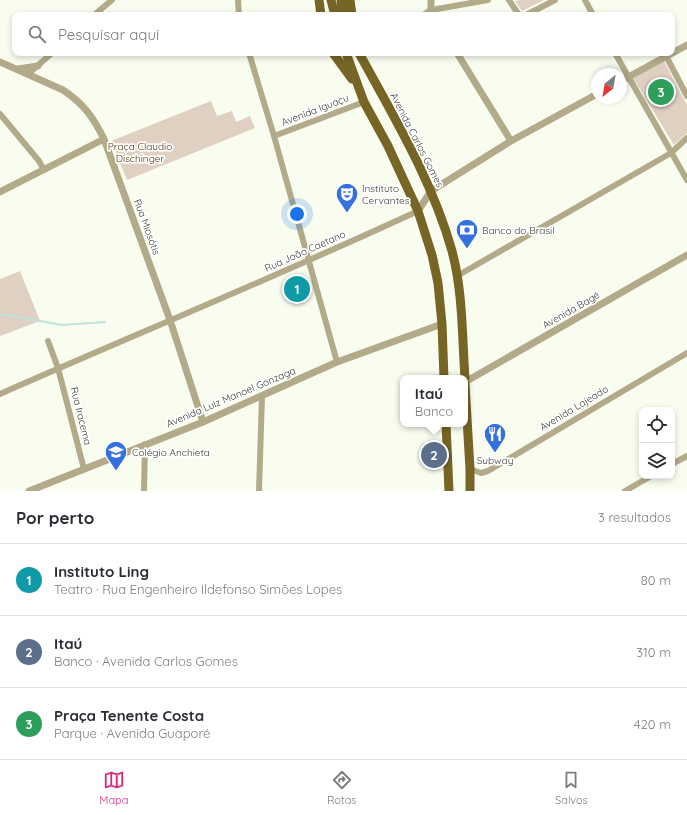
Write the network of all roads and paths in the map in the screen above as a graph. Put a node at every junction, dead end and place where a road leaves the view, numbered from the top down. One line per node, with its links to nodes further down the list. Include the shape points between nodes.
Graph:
1 (112, 0): 12 (street)
2 (238, 0): 13 (street)
3 (319, 0): 14 (main road)
4 (331, 0): 15 (main road)
5 (340, 0): 16 (main road)
6 (350, 0): 17 (main road)
7 (431, 0): 18 (street)
8 (488, 0): 18 (street)
9 (510, 0): 19 (street)
10 (555, 0): 20 (street)
11 (585, 0): 21 (street)
12 (98, 12)
13 (239, 12)
14 (321, 12)
15 (333, 12)
16 (342, 12)
17 (352, 12)
18 (433, 12)
19 (518, 12)
20 (532, 12)
21 (591, 12)
22 (687, 45): 23 (street)
23 (675, 51)
24 (49, 56): 33 (street)
25 (250, 56): 42 (street)
26 (335, 56): 37 (main road)
27 (347, 56): 37 (main road)
28 (363, 56): 49 (main road, Avenida Carlos Gomes)
29 (459, 56): 45 (street)
30 (617, 56): 36 (street)
31 (666, 56): 36 (street); 38 (street)
32 (0, 62): 34 (street, Rua Miosótis)
33 (38, 66): 34 (street); 35 (street)
34 (17, 69): 35 (street, Rua Miosótis)
35 (28, 74): 44 (street, Rua Miosótis, via 63,90 80,102)
36 (628, 77): 46 (street)
37 (358, 87): 40 (main road)
38 (687, 96)
39 (591, 97): 45 (street)
40 (364, 102): 42 (street, Avenida Iguaçu); 51 (main road, via 388,146)
41 (0, 114): 47 (street)
42 (274, 136): 53 (street)
43 (687, 138): 46 (street)
44 (104, 140): 47 (street); 55 (street, Rua Miosótis)
45 (511, 141): 49 (street)
46 (672, 153): 48 (street); 54 (street)
47 (44, 170): 50 (street)
48 (687, 180)
49 (432, 191): 51 (street); 54 (main road, Avenida Carlos Gomes, via 452,251)
50 (0, 192)
51 (418, 212): 53 (street, Rua João Caetano); 56 (main road, via 432,255)
52 (687, 255): 63 (street, Avenida Bagé)
53 (309, 261): 55 (street, Rua João Caetano); 59 (street)
54 (457, 276): 62 (main road, Avenida Carlos Gomes)
55 (170, 320): 60 (street, Rua João Caetano); 66 (street, Rua Miosótis)
56 (442, 324): 59 (street, Avenida Luiz Manoel Gonzaga); 61 (main road)
57 (48, 341): 60 (street, Rua Iracema)
58 (687, 353): 73 (street, Avenida Lajeado, via 488,471 481,473)
59 (337, 362): 65 (street, Avenida Luiz Manoel Gonzaga)
60 (58, 368): 64 (street, Rua João Caetano); 72 (street, Rua Iracema)
61 (444, 375)
62 (465, 375)
63 (468, 381)
64 (0, 394)
65 (262, 396): 66 (street, Avenida Luiz Manoel Gonzaga); 77 (street)
66 (203, 422): 69 (street, Avenida Luiz Manoel Gonzaga)
67 (446, 427): 78 (main road)
68 (468, 427): 73 (main road)
69 (145, 444): 72 (street, Avenida Luiz Manoel Gonzaga); 76 (street)
70 (687, 456): 71 (street)
71 (675, 462)
72 (84, 469): 75 (street, Avenida Luiz Manoel Gonzaga)
73 (470, 469): 79 (main road)
74 (646, 479): 80 (street)
75 (29, 491)
76 (144, 491)
77 (259, 491)
78 (449, 491)
79 (470, 491)
80 (624, 491)

